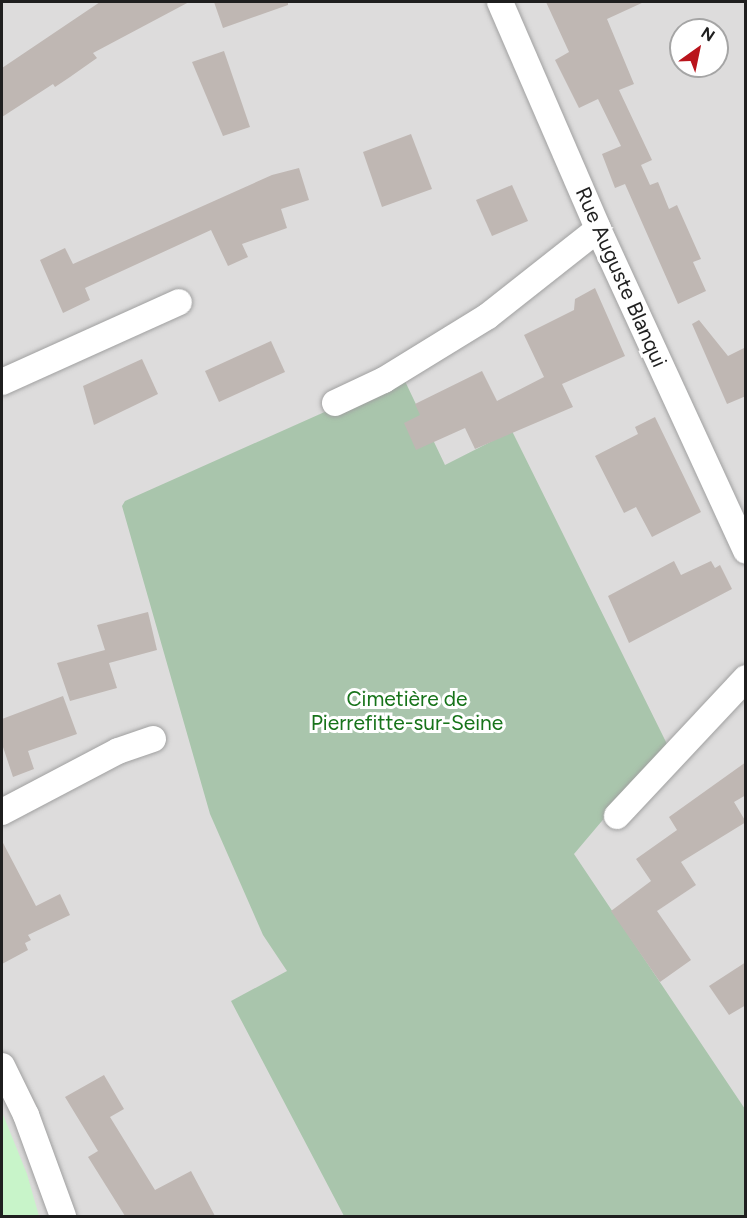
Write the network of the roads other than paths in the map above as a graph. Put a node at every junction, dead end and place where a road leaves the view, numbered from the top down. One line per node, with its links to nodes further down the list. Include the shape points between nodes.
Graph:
1 (500, 2): 2 (street, Rue Auguste Blanqui)
2 (598, 229): 5 (street, via 488,316 384,380); 6 (street, Rue Auguste Blanqui)
3 (179, 302): 4 (street)
4 (2, 382)
5 (334, 403)
6 (746, 551)
7 (746, 678): 10 (street)
8 (153, 739): 9 (street, via 118,751)
9 (2, 812)
10 (617, 816)
11 (2, 1066): 12 (street, via 26,1115)
12 (63, 1216)

